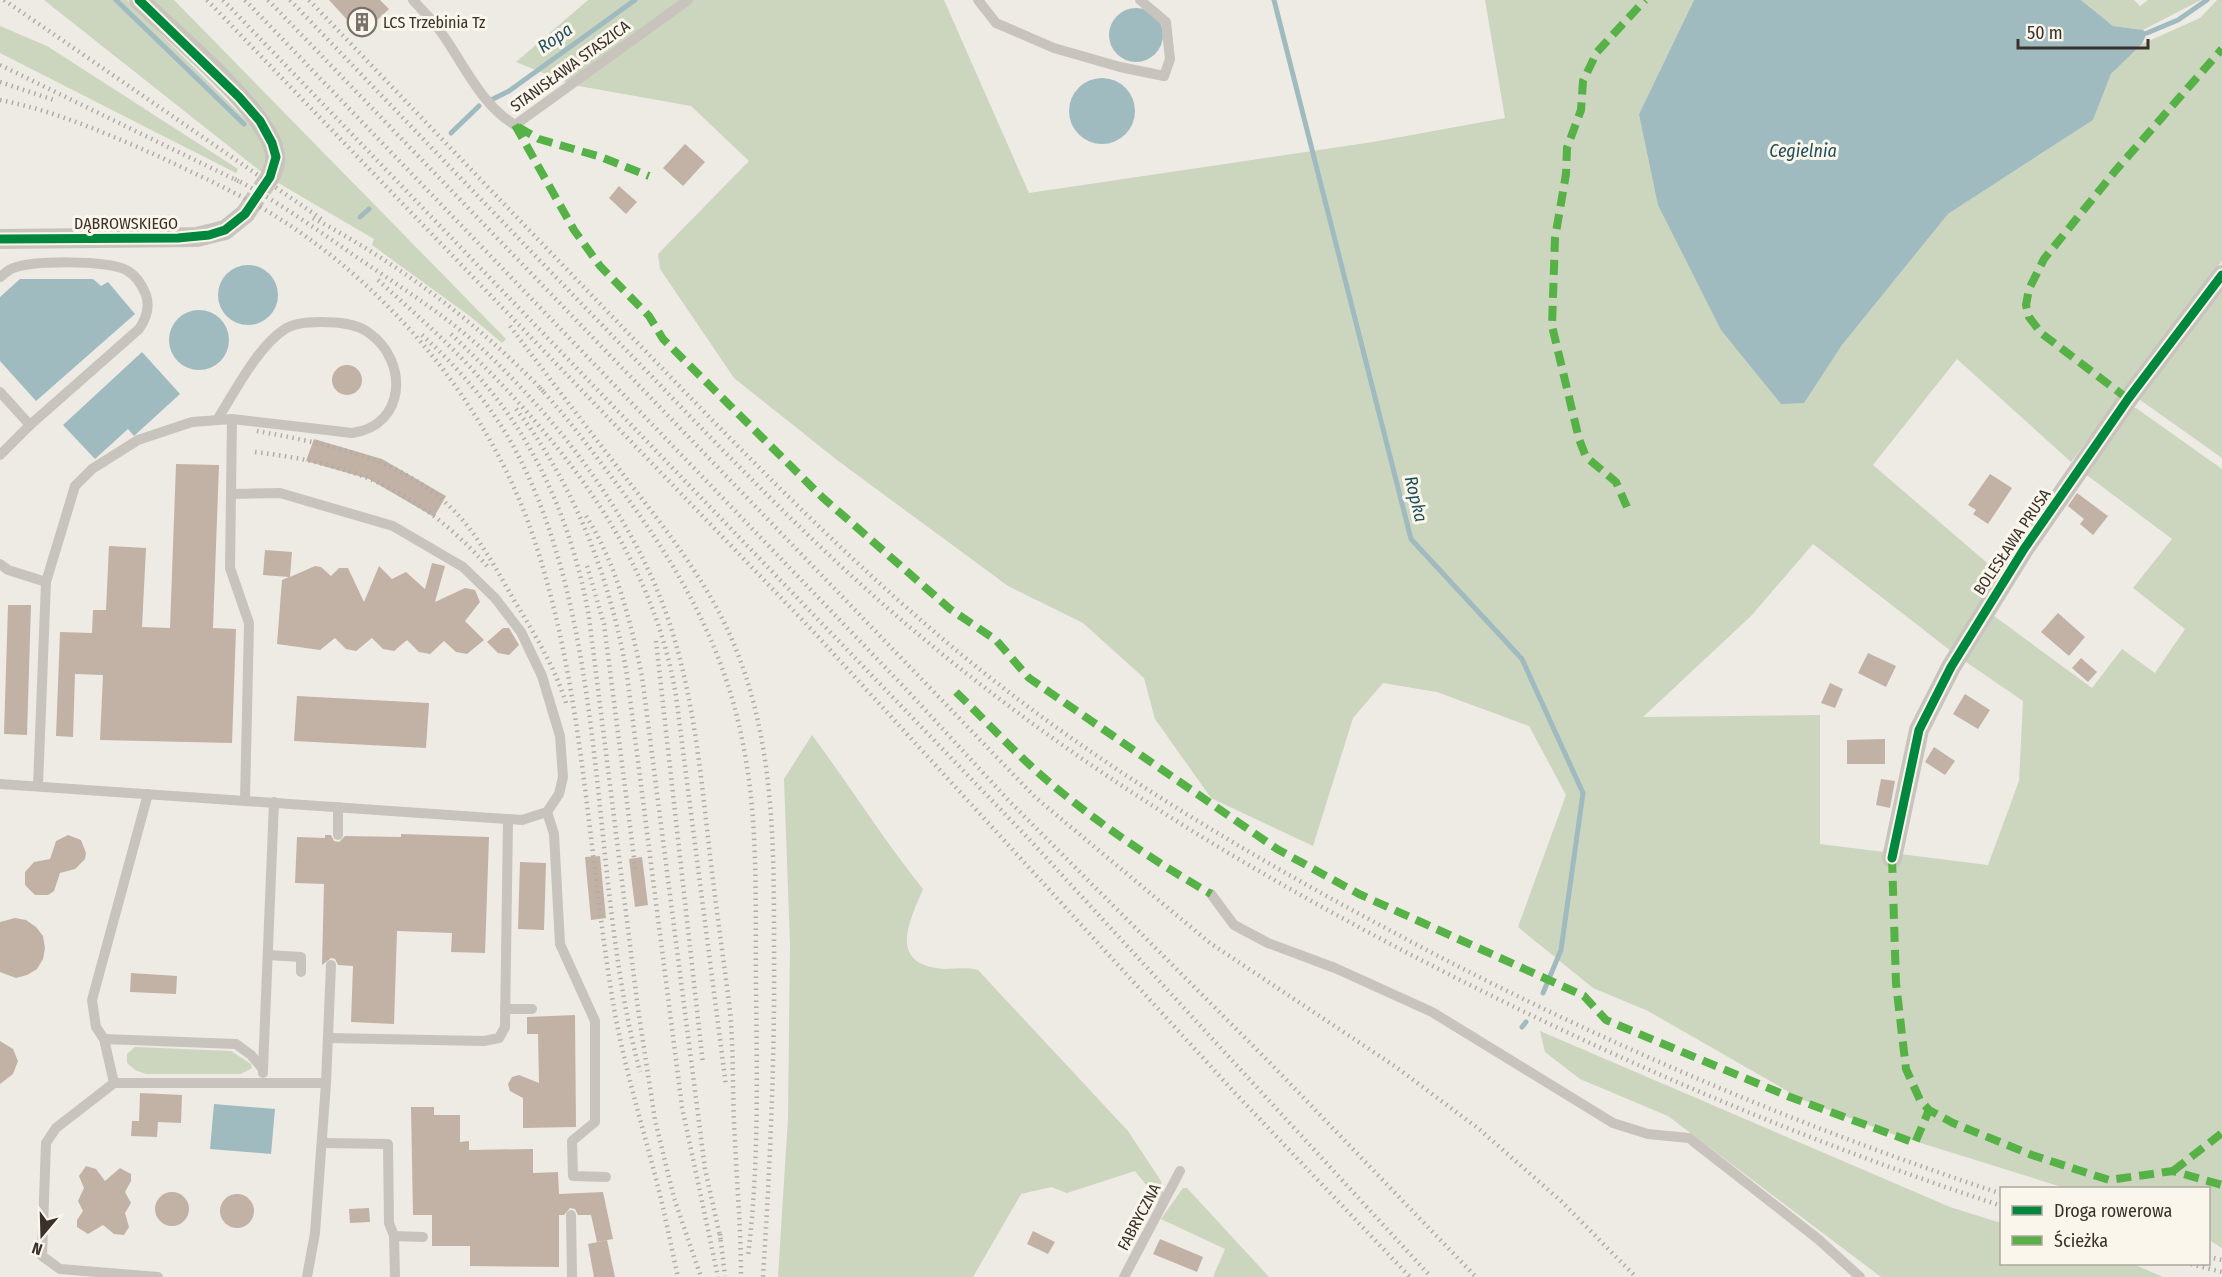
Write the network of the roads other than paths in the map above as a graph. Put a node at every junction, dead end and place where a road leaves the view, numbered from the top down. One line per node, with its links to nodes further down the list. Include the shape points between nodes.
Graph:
1 (139, 0): 6 (street, via 260,121 276,157)
2 (413, 0): 3 (lane, STANISŁAWA STASZICA, via 483,95 515,125)
3 (687, 0)
4 (978, 0): 5 (lane, via 996,23 1054,48 1164,76 1170,59 1166,22)
5 (1140, 0)
6 (270, 177)
7 (245, 214): 8 (street, DĄBROWSKIEGO, via 225,230 197,237)
8 (0, 239)
9 (2222, 274): 28 (street, BOLESŁAWA PRUSA, via 2128,399 2024,549 1951,666 1919,730)
10 (0, 277): 14 (lane, via 11,269 34,264 115,266 135,276 147,300 147,313 139,330)
11 (0, 392): 14 (lane)
12 (232, 419): 13 (lane); 13 (lane, via 352,433 364,431 382,422 389,413 396,384 393,366 380,342 355,326 309,322 286,328 255,362); 16 (lane)
13 (217, 420): 18 (lane, via 192,422 138,440 92,469 75,486)
14 (30, 425): 15 (lane)
15 (0, 455)
16 (231, 494): 22 (lane, via 230,568 249,623); 25 (lane, via 280,493 393,526 434,548 480,582 520,632 542,676 560,736 563,777 559,794)
17 (0, 564): 18 (lane)
18 (46, 582): 20 (lane)
19 (0, 784): 20 (lane)
20 (38, 786): 21 (lane)
21 (148, 794): 22 (lane); 36 (lane, via 92,1000 96,1027)
22 (245, 800): 23 (lane)
23 (274, 802): 24 (lane); 30 (lane)
24 (338, 807): 26 (lane); 27 (lane)
25 (547, 812): 26 (lane, via 522,820); 43 (lane, via 554,834 560,944 596,1021 596,1122 572,1141 573,1176)
26 (508, 819): 33 (lane)
27 (338, 835)
28 (1892, 858)
29 (1211, 894): 52 (lane, via 1234,924 1268,943 1432,1012 1613,1123 1648,1134 1689,1138)
30 (268, 955): 32 (lane, via 301,957); 37 (lane)
31 (331, 965): 35 (lane)
32 (301, 972)
33 (505, 1009): 34 (lane); 35 (lane, via 505,1027 499,1038 493,1040)
34 (532, 1009)
35 (328, 1038): 40 (lane)
36 (104, 1039): 37 (lane, via 236,1044); 38 (lane)
37 (263, 1069): 39 (lane)
38 (114, 1083): 39 (lane); 47 (lane, via 56,1128 46,1143 42,1256 60,1269)
39 (263, 1083): 40 (lane)
40 (326, 1083): 41 (lane)
41 (324, 1143): 45 (lane, via 388,1144 389,1223); 48 (lane)
42 (1180, 1171): 51 (lane, FABRYCZNA)
43 (606, 1177)
44 (571, 1215): 50 (lane)
45 (394, 1236): 46 (lane); 49 (lane)
46 (423, 1237)
47 (158, 1277)
48 (307, 1277)
49 (395, 1277)
50 (572, 1277)
51 (1124, 1277)
52 (1860, 1277)

